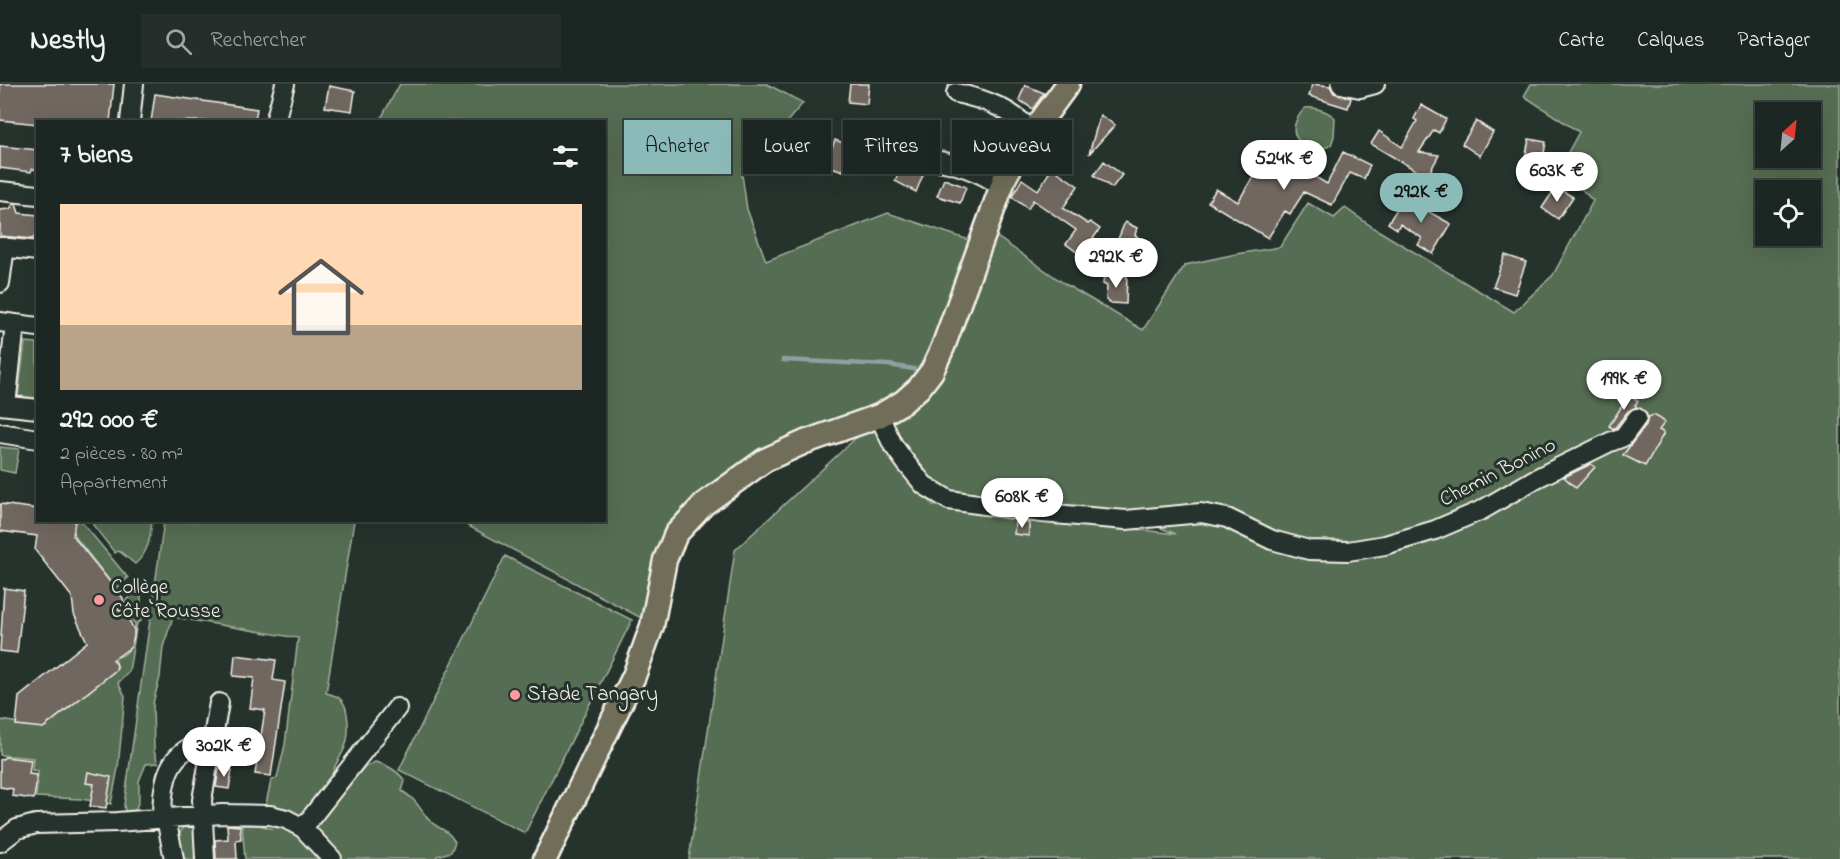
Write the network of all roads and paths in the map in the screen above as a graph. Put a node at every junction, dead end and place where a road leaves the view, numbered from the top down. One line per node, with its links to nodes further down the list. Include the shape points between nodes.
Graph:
1 (134, 84): 7 (street)
2 (285, 84): 8 (street)
3 (1068, 84): 10 (main road)
4 (1341, 84): 5 (street, via 1360,88)
5 (1375, 84)
6 (956, 93): 9 (street, via 992,103)
7 (130, 120)
8 (276, 120)
9 (1019, 120)
10 (1042, 120)
11 (940, 162): 13 (street, via 968,169)
12 (1008, 174): 13 (main road)
13 (1001, 186): 23 (main road, via 933,371 903,402)
14 (0, 191): 15 (street)
15 (36, 195)
16 (3, 247): 17 (street); 18 (street)
17 (36, 252)
18 (0, 283)
19 (8, 323): 20 (street); 21 (street)
20 (36, 327)
21 (3, 405): 22 (street)
22 (36, 409)
23 (879, 416): 24 (street, Chemin Bonino, via 893,445 924,485 949,500 1126,520 1201,513 1227,518 1272,540 1309,550 1348,551 1385,546 1482,510 1535,479 1623,437); 37 (main road, via 765,460 704,504 676,534 665,560 652,626 634,676)
24 (1637, 418)
25 (0, 433): 26 (street)
26 (36, 439)
27 (219, 703): 29 (street)
28 (397, 708): 32 (street)
29 (213, 743): 30 (street); 31 (street, via 194,745 171,766 163,782)
30 (201, 816): 31 (street); 32 (street, via 270,814); 35 (street)
31 (164, 818): 33 (street, via 25,825); 34 (street)
32 (303, 828): 36 (street)
33 (0, 842)
34 (174, 859)
35 (205, 859)
36 (332, 859)
37 (545, 859)

